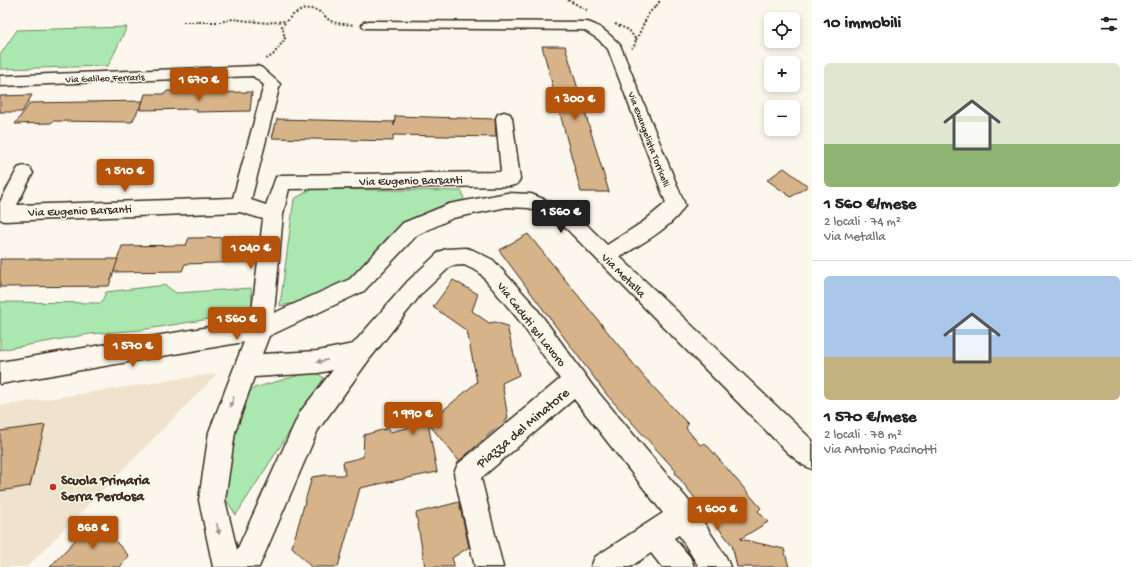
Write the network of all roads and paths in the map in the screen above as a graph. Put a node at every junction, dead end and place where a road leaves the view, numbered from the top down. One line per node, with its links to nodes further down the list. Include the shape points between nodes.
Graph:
1 (659, 0): 5 (path, via 649,13)
2 (286, 21): 3 (path, via 266,23 233,19 220,22); 4 (path, via 300,9 315,9 324,13 330,21); 6 (path, via 282,26 285,40 280,47 273,55)
3 (183, 22)
4 (368, 25): 12 (street, Via Evangelista Torricelli, via 586,26 604,36 615,48 676,204 650,228)
5 (636, 40)
6 (249, 71): 7 (street, Via Galileo Ferraris); 10 (street, Via Galileo Ferraris, via 258,71 272,84)
7 (0, 81)
8 (504, 118): 11 (street, Via Eugenio Barsanti, via 511,179 282,182)
9 (24, 173): 10 (street, Via Eugenio Barsanti, via 4,213)
10 (240, 205): 11 (street, Via Eugenio Barsanti)
11 (273, 214): 13 (street, Via Eugenio Barsanti)
12 (605, 256): 13 (street, Via Metalla, via 566,216 531,201 507,200 449,211 410,229 357,285); 18 (street, Via Metalla)
13 (261, 329): 15 (street); 16 (street, Via Metalla)
14 (360, 353): 15 (street, one-way to 15, via 318,362); 17 (street, Via Caduti sul Lavoro, via 415,287 446,258 466,256 486,266 526,312); 22 (street, Via Caduti sul Lavoro, via 308,421)
15 (246, 366): 21 (street, one-way to 21, via 222,432 212,500)
16 (0, 373)
17 (576, 381): 19 (street, Via Caduti sul Lavoro); 23 (street, Piazza del Minatore, via 468,473)
18 (812, 456)
19 (683, 516): 20 (street); 26 (street, Via Caduti sul Lavoro)
20 (654, 535): 24 (street); 25 (street)
21 (227, 567)
22 (244, 567)
23 (489, 567)
24 (605, 567)
25 (680, 567)
26 (716, 567)

